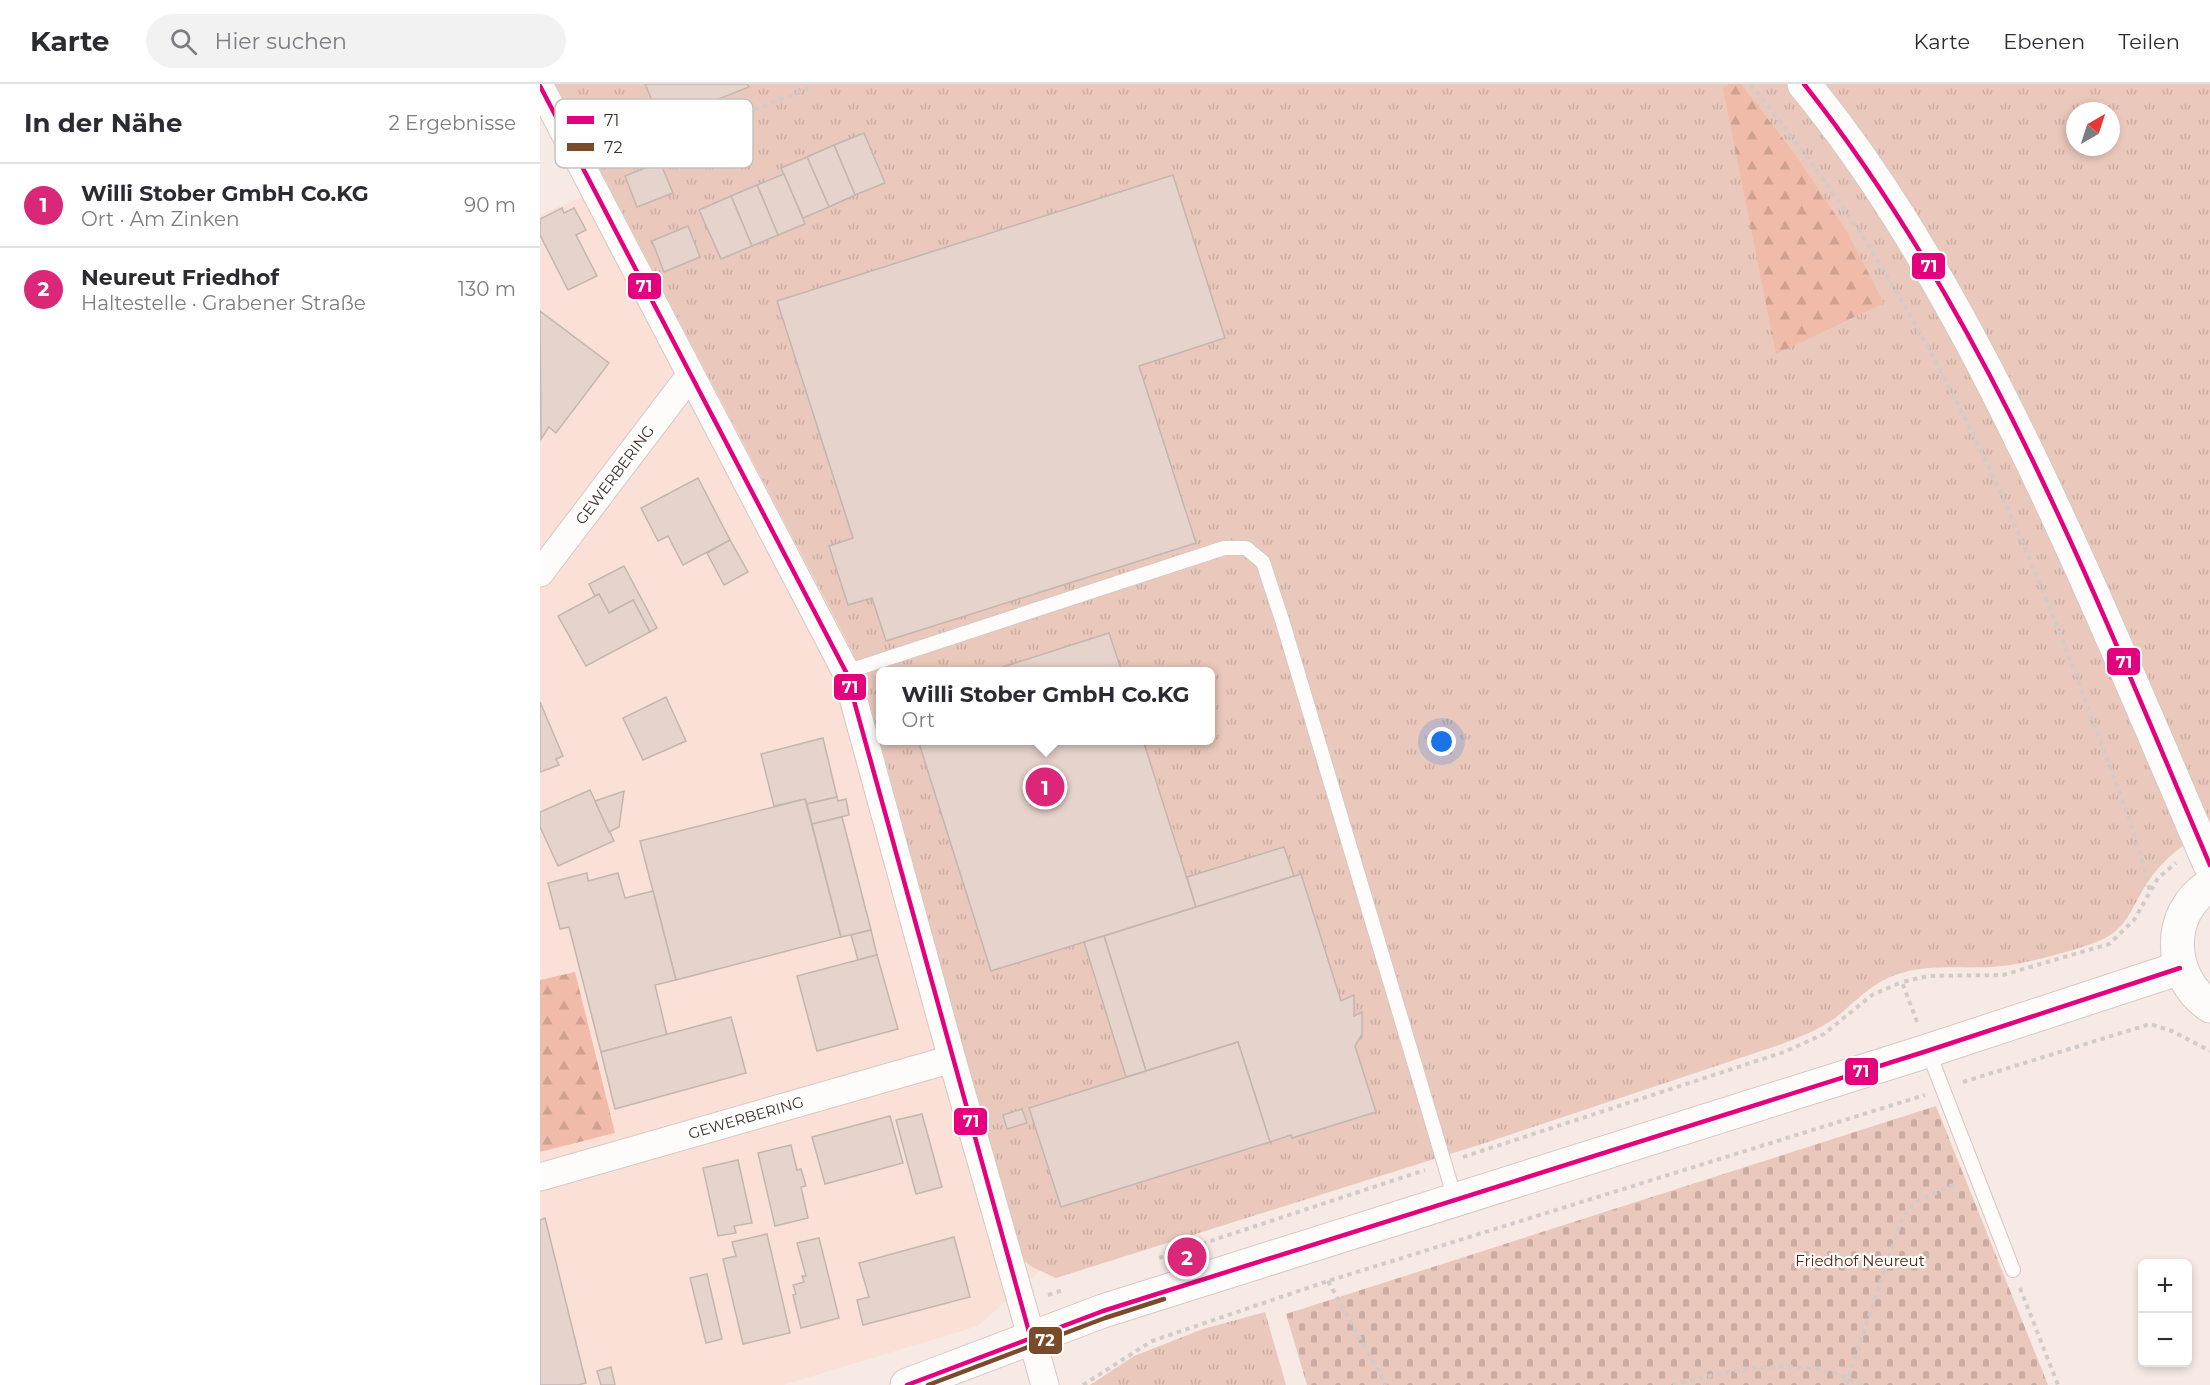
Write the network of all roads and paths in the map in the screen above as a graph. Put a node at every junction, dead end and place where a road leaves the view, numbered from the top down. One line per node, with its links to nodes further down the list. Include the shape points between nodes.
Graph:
1 (1751, 84): 15 (path, via 1817,169 1871,250 1974,439 2054,614 2136,840)
2 (1804, 84): 13 (street, via 1885,194 1949,299 2018,431)
3 (540, 86): 6 (street)
4 (808, 88): 5 (path)
5 (753, 110)
6 (555, 115)
7 (582, 168): 9 (street)
8 (612, 168): 9 (path)
9 (587, 178): 10 (street)
10 (689, 377): 11 (street, GEWERBERING); 12 (street)
11 (540, 573)
12 (846, 672): 21 (street); 23 (lane, via 1224,548 1246,548 1263,562 1283,623)
13 (2206, 855): 15 (path, via 2170,866)
14 (2210, 885): 16 (street, via 2193,899 2178,928 2176,950)
15 (2150, 892): 17 (path, via 2143,908 2109,944 2003,975 1928,976)
16 (2180, 968): 18 (street, via 2188,985); 19 (street)
17 (1902, 982): 19 (path); 23 (path, via 1872,995 1824,1034 1784,1052)
18 (2210, 1006)
19 (1928, 1051): 22 (lane); 26 (street)
20 (2210, 1051): 22 (path, via 2160,1026 2137,1025)
21 (952, 1059): 25 (street, GEWERBERING); 31 (street)
22 (1941, 1089): 24 (lane); 29 (path)
23 (1444, 1163): 26 (lane); 27 (path)
24 (1972, 1169): 28 (lane); 33 (path, via 1964,1180 1914,1203 1904,1216)
25 (540, 1177)
26 (1455, 1199): 32 (street, via 1103,1311)
27 (1149, 1261)
28 (2013, 1270): 41 (path)
29 (1328, 1281): 36 (path, via 1152,1341); 37 (path)
30 (1072, 1287): 31 (path)
31 (1021, 1305): 32 (street)
32 (1031, 1339): 34 (street); 35 (street)
33 (1848, 1378): 38 (path, via 1810,1367 1783,1366 1701,1377); 39 (path); 40 (path)
34 (908, 1385)
35 (1045, 1385)
36 (1083, 1385)
37 (1386, 1385)
38 (1673, 1385)
39 (1846, 1385)
40 (1862, 1385)
41 (2058, 1385)

